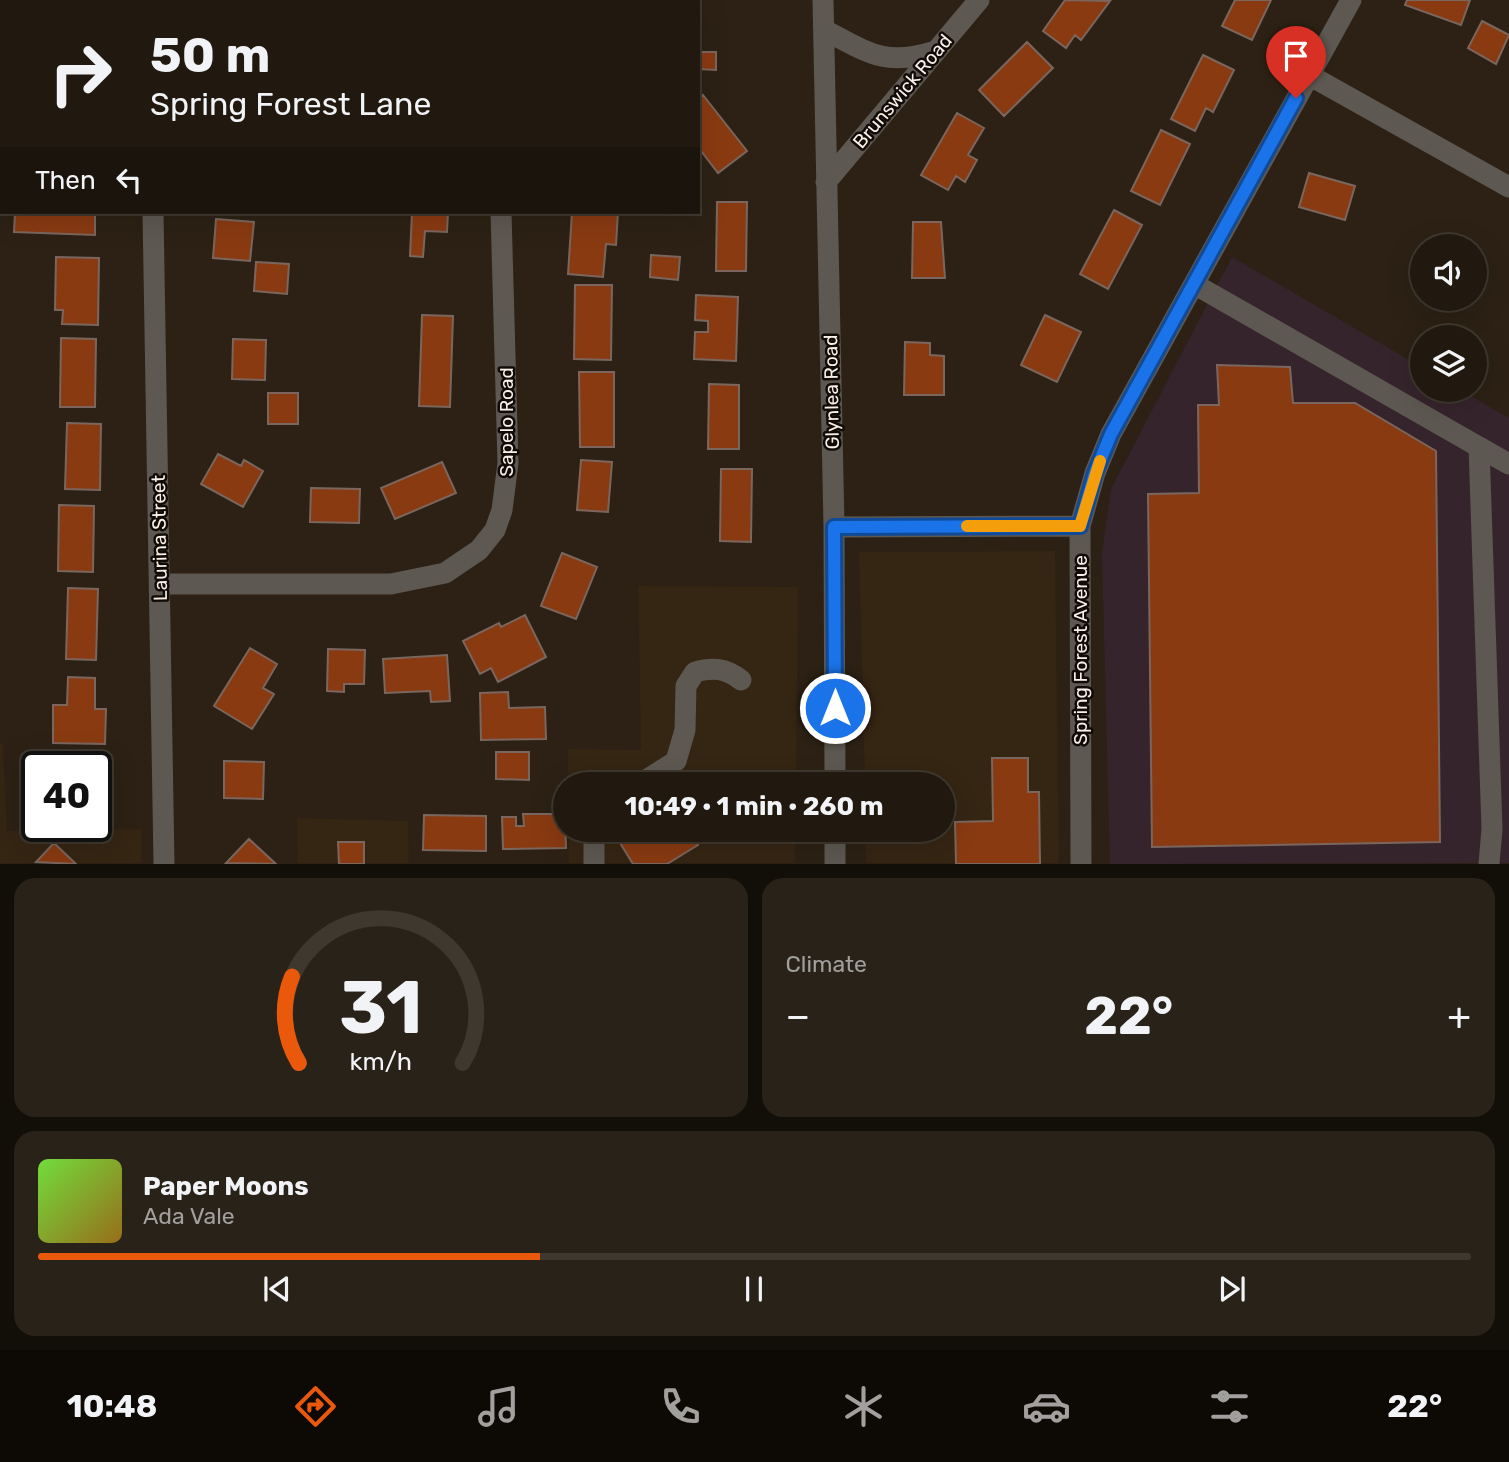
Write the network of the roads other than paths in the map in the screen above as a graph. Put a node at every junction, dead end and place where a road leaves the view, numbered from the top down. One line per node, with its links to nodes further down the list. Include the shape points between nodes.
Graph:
1 (823, 0): 4 (street, Glynlea Road)
2 (979, 0): 5 (street, Brunswick Road)
3 (1351, 0): 6 (street, Spring Forest Avenue)
4 (824, 30): 5 (street, via 886,59 906,60); 7 (street, Glynlea Road)
5 (932, 52): 7 (street, Brunswick Road)
6 (1309, 75): 8 (street); 11 (street, Spring Forest Avenue)
7 (825, 182): 15 (street, Glynlea Road)
8 (1509, 187)
9 (153, 214): 16 (street, Laurina Street)
10 (501, 214): 16 (street, Sapelo Road, via 508,463 502,510 495,530 479,550 445,573 391,584)
11 (1194, 284): 12 (street); 14 (street, Spring Forest Avenue, via 1111,434)
12 (1479, 447): 13 (street); 20 (street)
13 (1509, 464)
14 (1080, 526): 15 (street); 26 (street, Spring Forest Avenue)
15 (834, 527): 19 (street, Glynlea Road)
16 (160, 584): 23 (street, Laurina Street)
17 (741, 680): 18 (street, via 730,671 711,668 695,673 686,686 685,730 676,761)
18 (659, 772)
19 (835, 772)
20 (1500, 829): 27 (street)
21 (594, 842): 24 (street)
22 (835, 842): 25 (street)
23 (164, 863)
24 (594, 863)
25 (835, 863)
26 (1081, 863)
27 (1489, 863)

